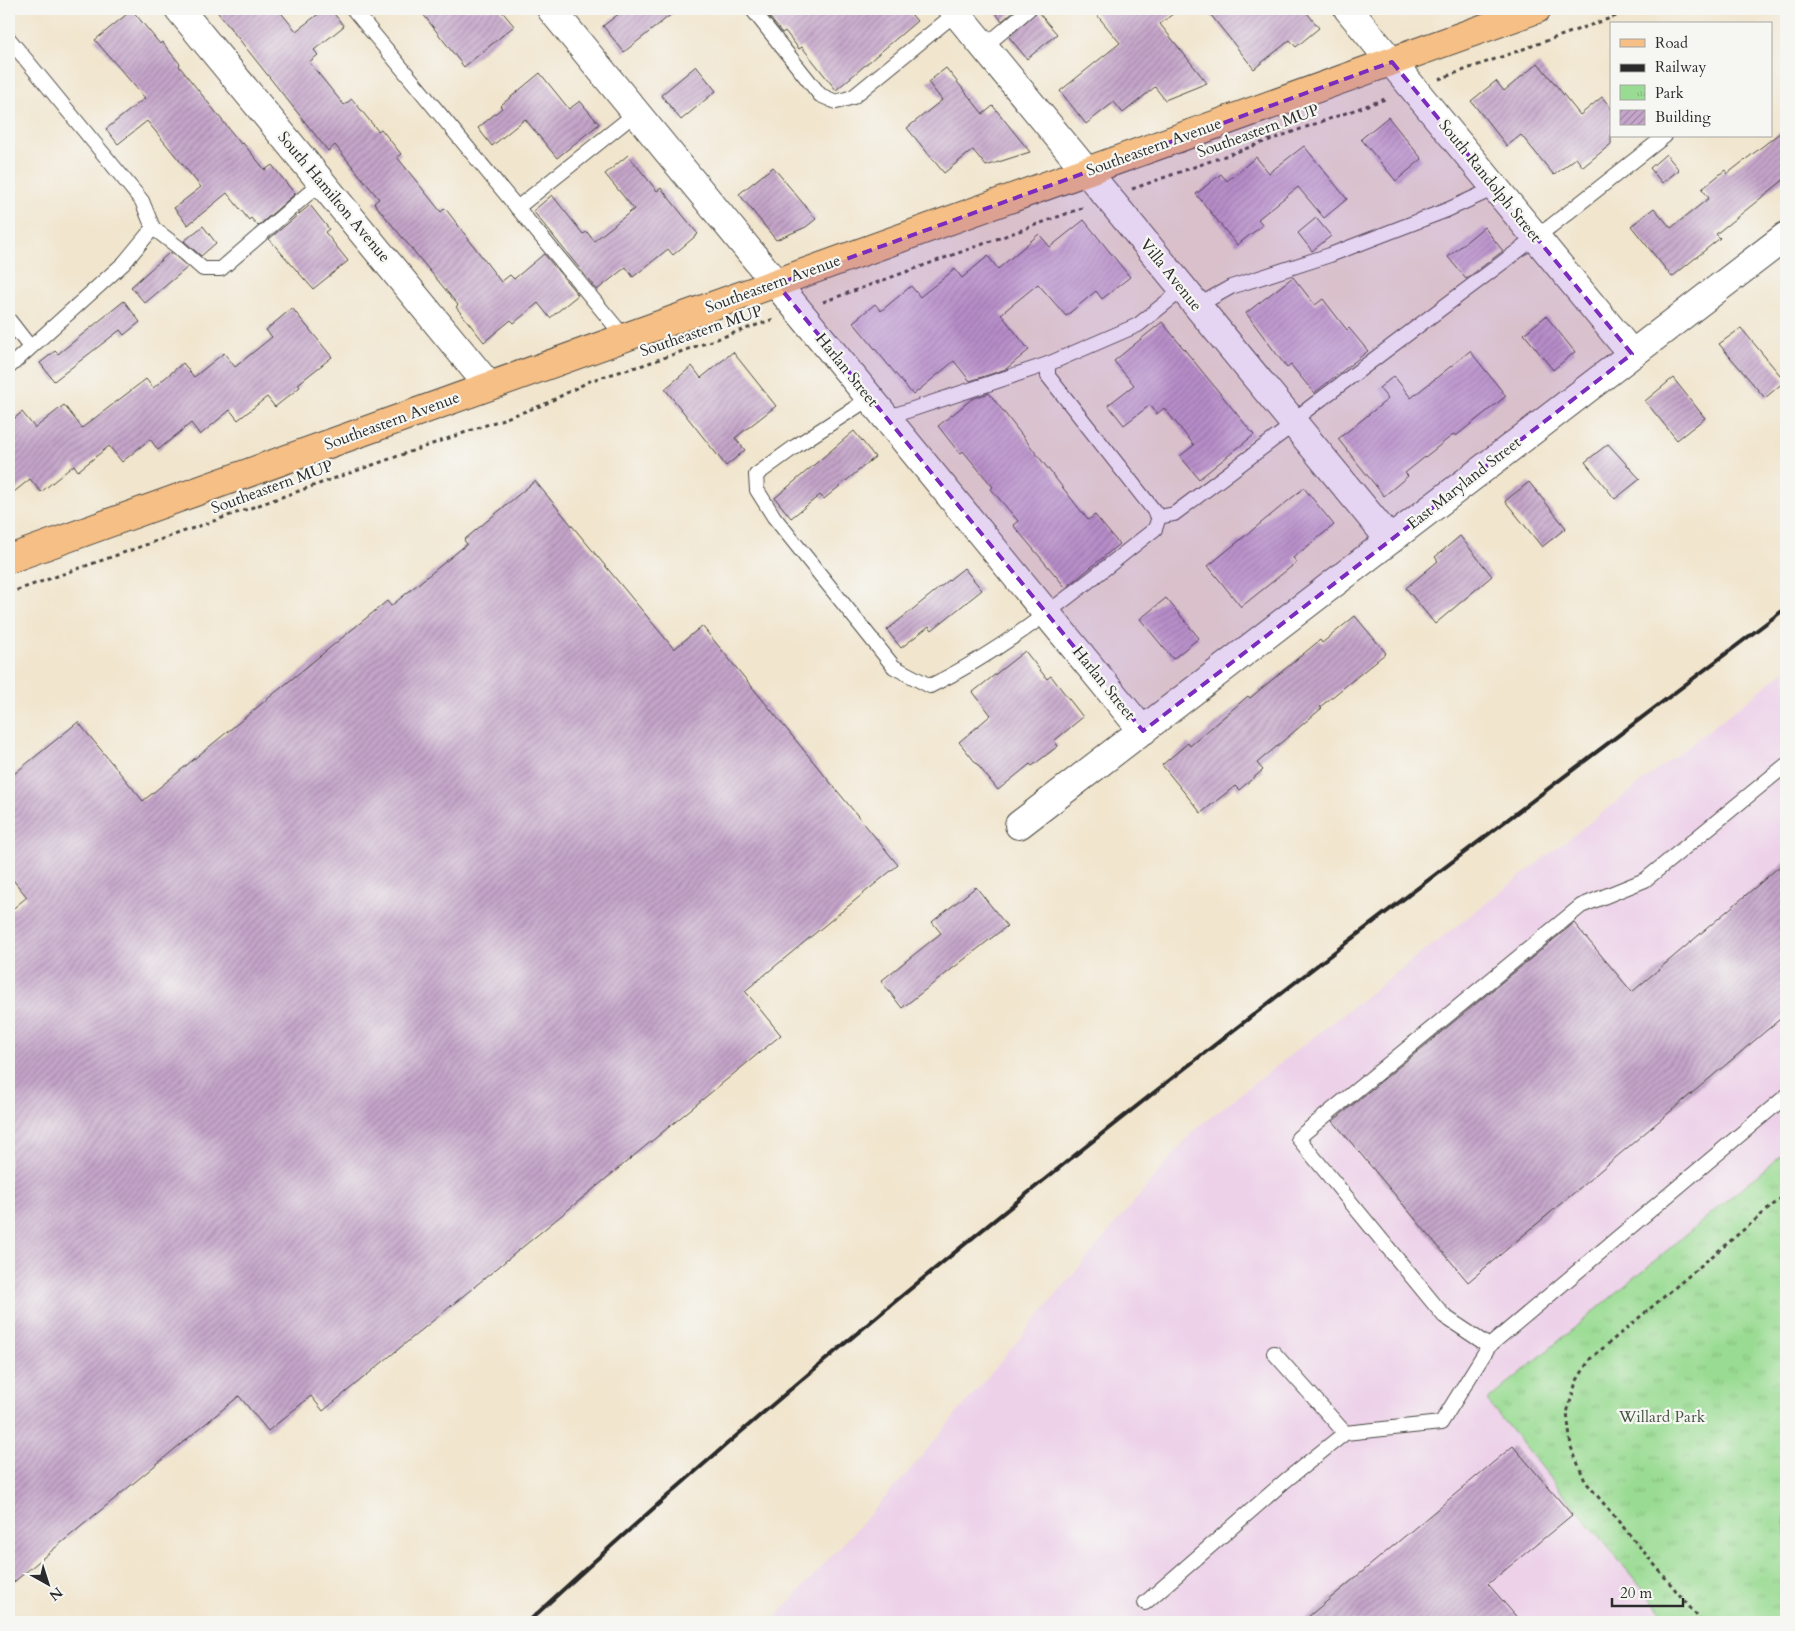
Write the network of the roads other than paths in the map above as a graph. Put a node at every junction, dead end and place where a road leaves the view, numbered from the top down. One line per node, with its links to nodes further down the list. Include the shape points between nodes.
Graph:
1 (179, 9): 15 (street, South Hamilton Avenue)
2 (353, 9): 17 (lane)
3 (551, 9): 12 (street, Harlan Street)
4 (752, 9): 8 (lane, via 820,95 836,102 853,97)
5 (1029, 9): 10 (lane)
6 (1348, 9): 11 (street, South Randolph Street)
7 (1537, 9): 11 (main road, Southeastern Avenue)
8 (954, 11): 10 (street, Villa Avenue)
9 (9, 39): 18 (lane, via 142,200)
10 (984, 47): 14 (street, Villa Avenue)
11 (1392, 62): 14 (main road, Southeastern Avenue); 16 (street, South Randolph Street)
12 (636, 113): 17 (lane); 21 (street, Harlan Street)
13 (1662, 138): 20 (lane)
14 (1086, 171): 21 (main road, Southeastern Avenue); 22 (street, Villa Avenue)
15 (318, 178): 18 (lane, via 310,192 221,269 203,269); 29 (street, South Hamilton Avenue)
16 (1493, 184): 20 (street, South Randolph Street); 22 (lane, via 1482,194 1447,210 1330,255)
17 (517, 208): 24 (lane)
18 (153, 228): 25 (lane, via 124,263)
19 (1786, 236): 26 (street, East Maryland Street)
20 (1536, 237): 26 (street, South Randolph Street); 31 (lane)
21 (777, 284): 24 (main road, Southeastern Avenue); 30 (street, Harlan Street)
22 (1190, 298): 27 (lane, via 1138,325); 31 (street, Villa Avenue)
23 (9, 320): 25 (lane)
24 (625, 338): 29 (main road, Southeastern Avenue)
25 (30, 347): 28 (lane)
26 (1632, 354): 33 (street, East Maryland Street)
27 (1048, 364): 30 (lane); 32 (lane, via 1048,376)
28 (9, 367)
29 (490, 386): 34 (main road, Southeastern Avenue)
30 (878, 408): 35 (street, Harlan Street); 35 (lane, via 796,446 756,475 757,490 774,517 894,667 930,686 963,670)
31 (1293, 423): 32 (lane, via 1174,514); 33 (street, Villa Avenue)
32 (1159, 517): 35 (lane, via 1156,529)
33 (1390, 540): 36 (street, East Maryland Street)
34 (9, 560)
35 (1046, 614): 36 (street, Harlan Street)
36 (1143, 731): 38 (street, East Maryland Street)
37 (1786, 765): 40 (lane, via 1645,880 1581,906 1298,1138 1444,1316)
38 (1018, 825)
39 (1786, 1096): 40 (lane)
40 (1489, 1346): 42 (lane, via 1441,1423)
41 (1274, 1352): 42 (lane)
42 (1345, 1434): 43 (lane, via 1285,1481)
43 (1145, 1603)

